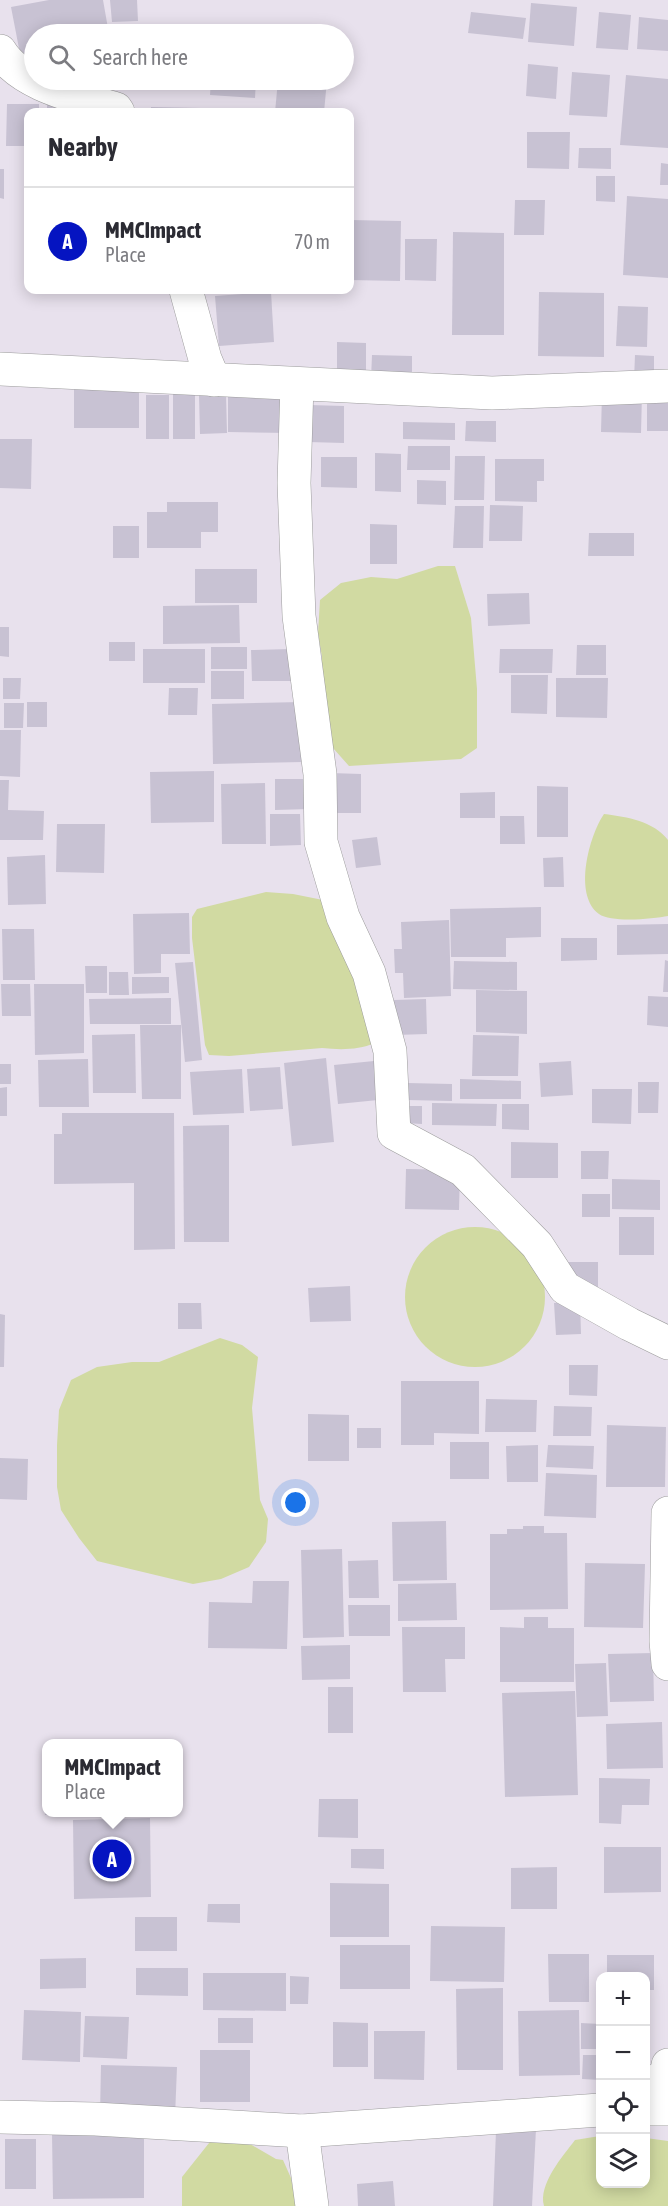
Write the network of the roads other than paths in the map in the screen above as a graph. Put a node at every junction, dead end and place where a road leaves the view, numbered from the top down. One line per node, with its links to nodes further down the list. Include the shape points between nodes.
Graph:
1 (0, 51): 2 (street, via 7,63)
2 (24, 74)
3 (55, 90): 4 (street)
4 (113, 108)
5 (187, 294): 7 (street)
6 (0, 369): 7 (street)
7 (214, 380): 8 (street)
8 (297, 384): 9 (street, via 492,393); 10 (street, via 294,483 299,616 320,774 321,842 343,916 369,973 390,1052 394,1132 463,1170 537,1245 565,1288)
9 (668, 387)
10 (668, 1343)
11 (668, 1513): 12 (street)
12 (668, 1664)
13 (668, 2065): 14 (street, via 666,2075)
14 (650, 2085)
15 (650, 2109): 16 (street)
16 (668, 2109)
17 (596, 2110): 19 (street)
18 (0, 2117): 19 (street)
19 (302, 2131): 20 (street)
20 (312, 2206)

